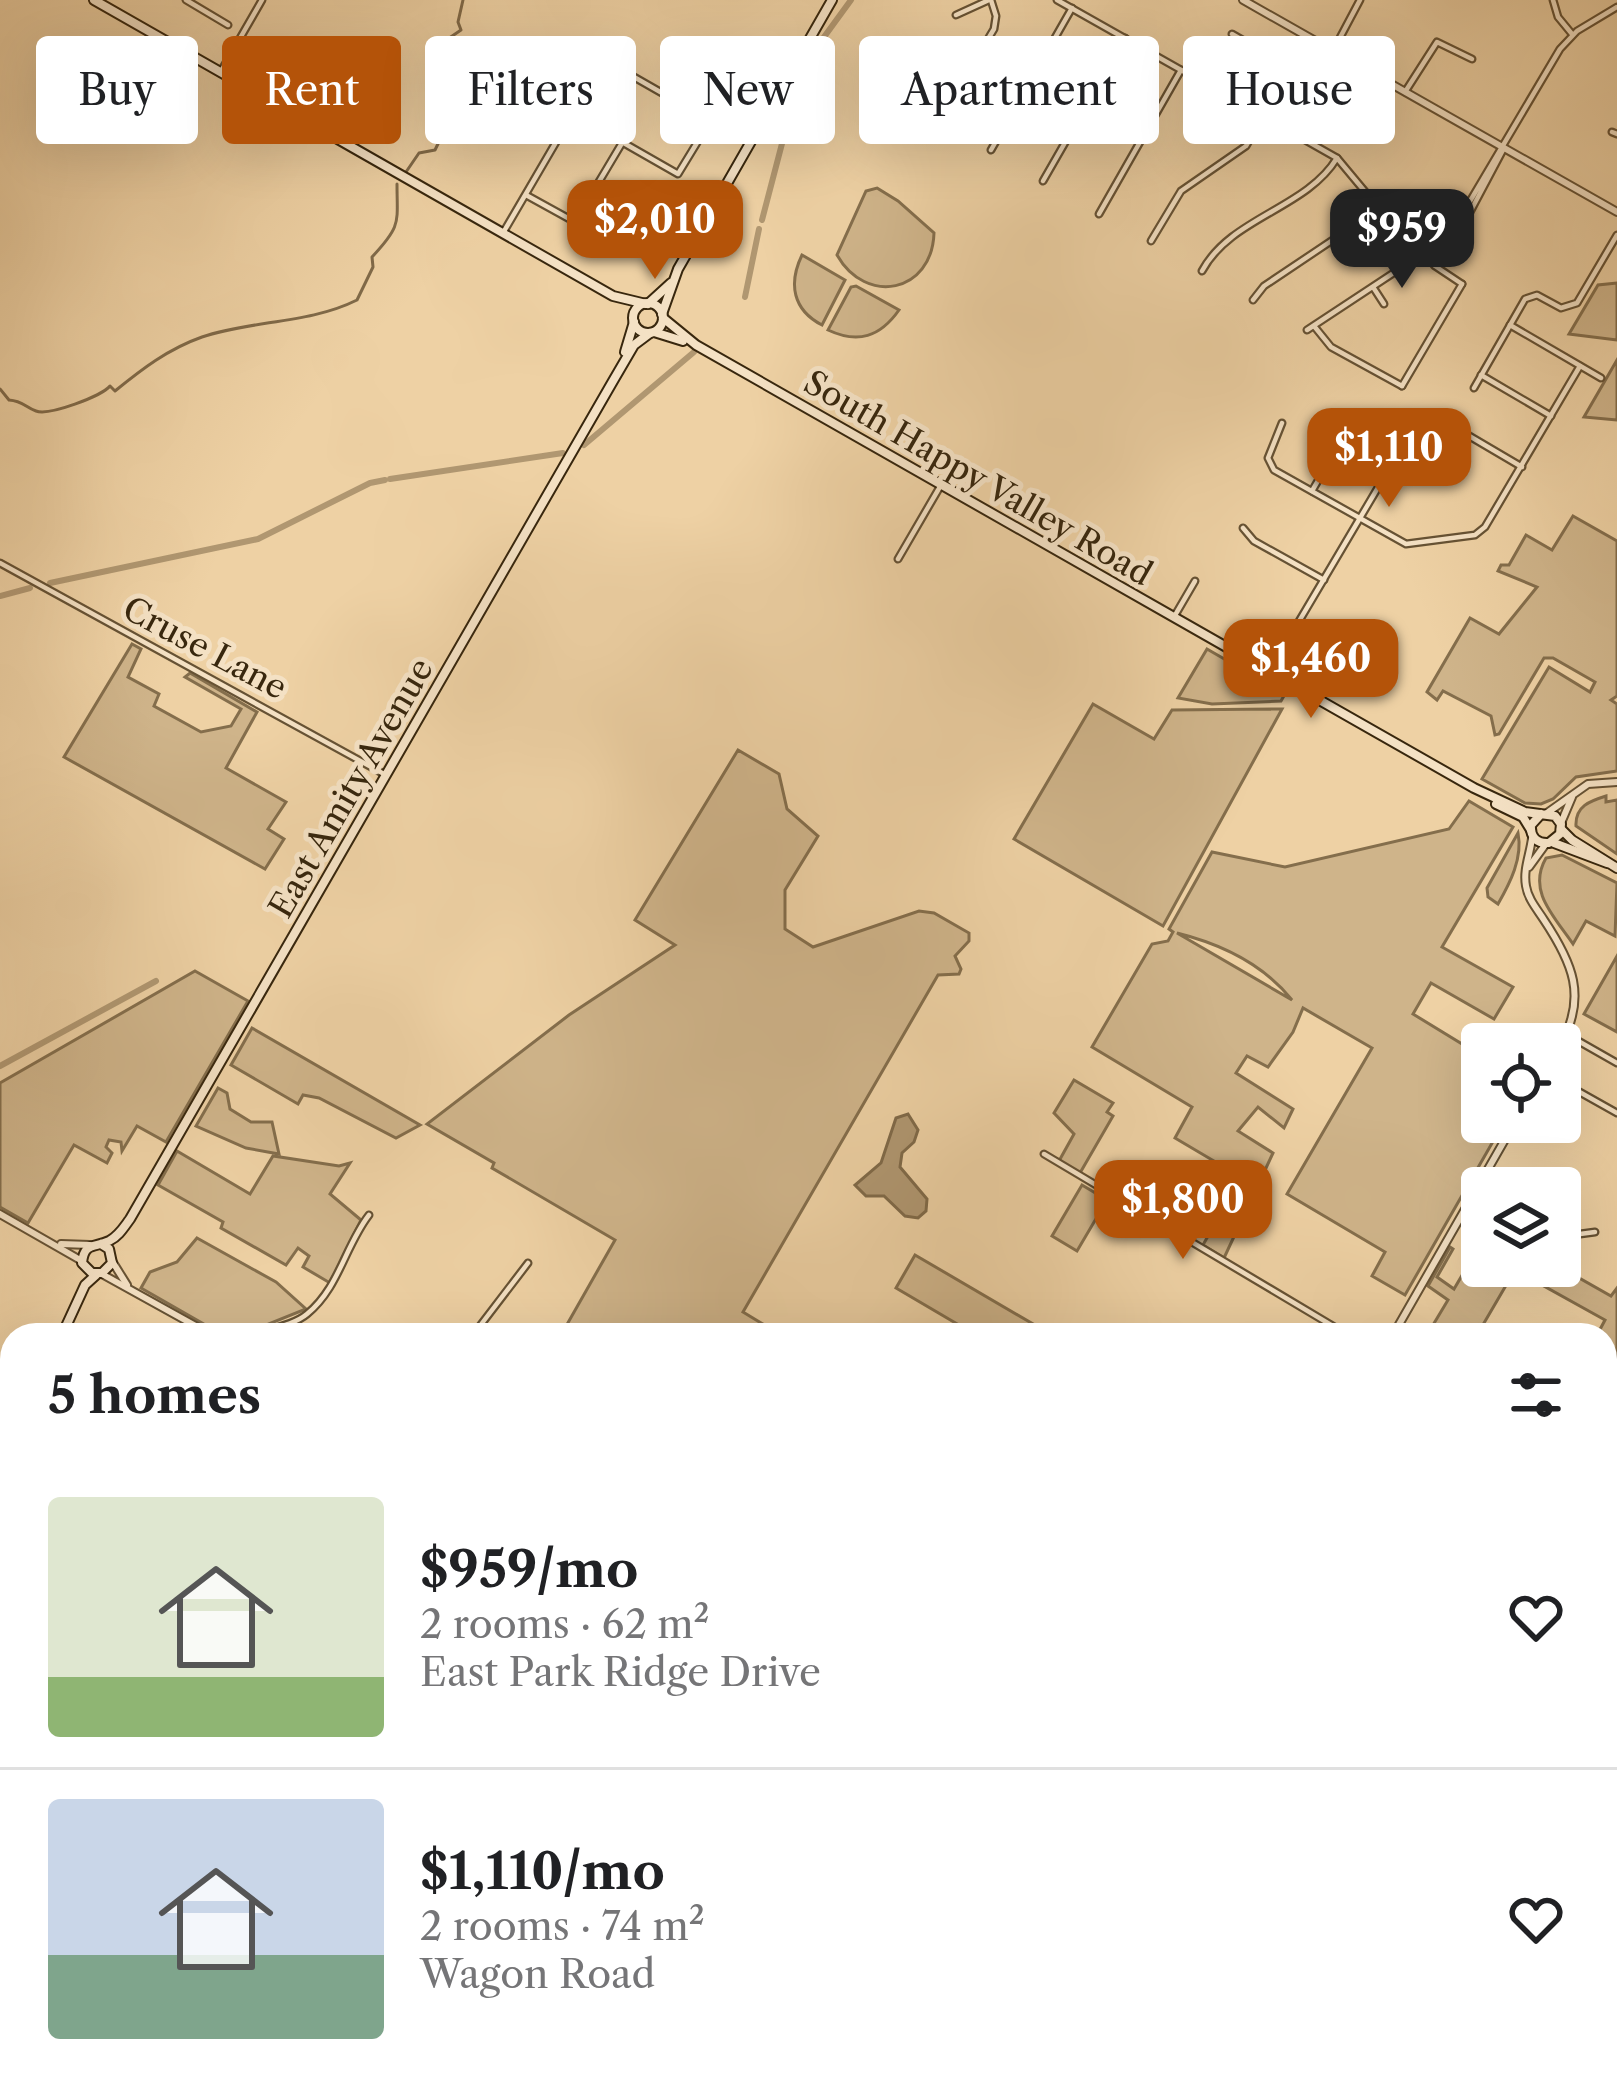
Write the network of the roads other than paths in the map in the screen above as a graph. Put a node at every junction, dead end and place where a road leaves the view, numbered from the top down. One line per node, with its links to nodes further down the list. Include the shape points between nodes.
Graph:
1 (94, 0): 27 (main road)
2 (186, 0): 10 (street)
3 (262, 0): 27 (street)
4 (832, 0): 18 (main road)
5 (990, 0): 13 (street); 19 (street, via 997,16)
6 (1057, 0): 11 (street)
7 (1243, 0): 22 (street)
8 (1360, 0): 23 (street)
9 (1553, 0): 17 (street)
10 (199, 3): 15 (street)
11 (1072, 8): 20 (street); 39 (street)
12 (1614, 8): 14 (street); 17 (street)
13 (956, 15)
14 (1617, 19)
15 (228, 25)
16 (1232, 34): 21 (street)
17 (1572, 34): 38 (street)
18 (811, 36)
19 (990, 36)
20 (1121, 36)
21 (1235, 36)
22 (1307, 36)
23 (1340, 36)
24 (1159, 57): 26 (street)
25 (1472, 59): 29 (street, via 1437,41)
26 (1181, 70): 45 (street)
27 (220, 73): 46 (main road)
28 (1395, 86): 29 (street)
29 (1405, 92): 38 (street)
30 (555, 144): 42 (street)
31 (621, 144): 42 (street, via 574,222)
32 (624, 144): 33 (street, via 678,174)
33 (697, 144)
34 (749, 144): 51 (main road)
35 (1064, 144): 41 (street)
36 (1247, 144): 48 (street, via 1181,191)
37 (1311, 144): 40 (street)
38 (1504, 148): 44 (street); 49 (street, via 1463,218)
39 (991, 150)
40 (1336, 158): 43 (street); 50 (street, via 1324,175 1220,244)
41 (1043, 181)
42 (526, 195): 46 (street)
43 (1377, 206): 49 (street); 54 (street)
44 (1617, 212)
45 (1099, 214)
46 (502, 234): 53 (main road)
47 (1617, 235): 59 (street, via 1577,303 1562,308 1532,294)
48 (1151, 241)
49 (1424, 253): 52 (street); 60 (street, via 1466,283 1403,389 1331,347)
50 (1202, 271)
51 (672, 281): 55 (main road); 57 (main road)
52 (1372, 287): 56 (street); 60 (street)
53 (614, 296): 55 (main road); 58 (main road)
54 (1253, 299)
55 (647, 304): 57 (main road); 58 (main road)
56 (1384, 304)
57 (663, 316): 62 (main road); 63 (main road, South Happy Valley Road)
58 (634, 320): 62 (main road); 67 (main road, East Amity Avenue)
59 (1510, 325): 64 (street); 65 (street)
60 (1314, 326): 61 (street)
61 (1307, 330)
62 (652, 332): 63 (main road, South Happy Valley Road); 67 (main road, East Amity Avenue)
63 (696, 345): 75 (main road, South Happy Valley Road)
64 (1580, 366): 66 (street); 69 (street)
65 (1481, 375): 68 (street); 69 (street)
66 (1601, 378)
67 (613, 381): 85 (main road, East Amity Avenue)
68 (1474, 388)
69 (1551, 416): 74 (street)
70 (1457, 418): 72 (street)
71 (1282, 423): 76 (street, via 1268,462)
72 (1452, 426): 73 (street, via 1428,463); 74 (street)
73 (1400, 452): 76 (street, via 1352,428); 77 (street)
74 (1522, 466): 77 (street, via 1475,535 1406,544)
75 (941, 485): 79 (street); 83 (main road, South Happy Valley Road)
76 (1312, 491): 77 (street)
77 (1360, 519): 82 (street)
78 (1243, 528): 82 (street)
79 (898, 559)
80 (0, 563): 85 (street, Cruse Lane)
81 (1195, 580): 83 (street)
82 (1324, 580): 84 (street)
83 (1174, 617): 84 (main road, South Happy Valley Road)
84 (1269, 672): 88 (main road, South Happy Valley Road)
85 (386, 775): 104 (main road, East Amity Avenue)
86 (1617, 782): 87 (street)
87 (1574, 793): 89 (street); 90 (street)
88 (1486, 795): 89 (main road); 91 (main road, via 1523,817)
89 (1544, 814): 90 (main road); 91 (main road)
90 (1561, 826): 92 (main road); 93 (main road)
91 (1532, 832): 92 (main road); 94 (street)
92 (1550, 843): 93 (main road); 94 (street)
93 (1613, 866)
94 (1525, 876): 95 (street, via 1575,976)
95 (1569, 1023)
96 (1581, 1043): 97 (street)
97 (1617, 1064)
98 (1581, 1093): 99 (street)
99 (1617, 1114)
100 (1043, 1154): 119 (street)
101 (0, 1214): 107 (street)
102 (369, 1215): 117 (street, via 337,1278 310,1311)
103 (1461, 1216): 120 (street)
104 (130, 1219): 108 (main road, East Amity Avenue); 109 (main road, East Amity Avenue)
105 (1595, 1232): 106 (street)
106 (1581, 1234)
107 (46, 1240): 108 (street); 110 (street)
108 (95, 1244): 109 (main road); 110 (main road)
109 (112, 1259): 112 (main road); 113 (street)
110 (83, 1263): 112 (main road); 114 (main road)
111 (527, 1263): 118 (street)
112 (99, 1274): 113 (street); 114 (main road)
113 (129, 1287): 116 (street)
114 (75, 1310): 115 (main road)
115 (68, 1323)
116 (191, 1323)
117 (282, 1323)
118 (482, 1323)
119 (1328, 1323)
120 (1400, 1323)

